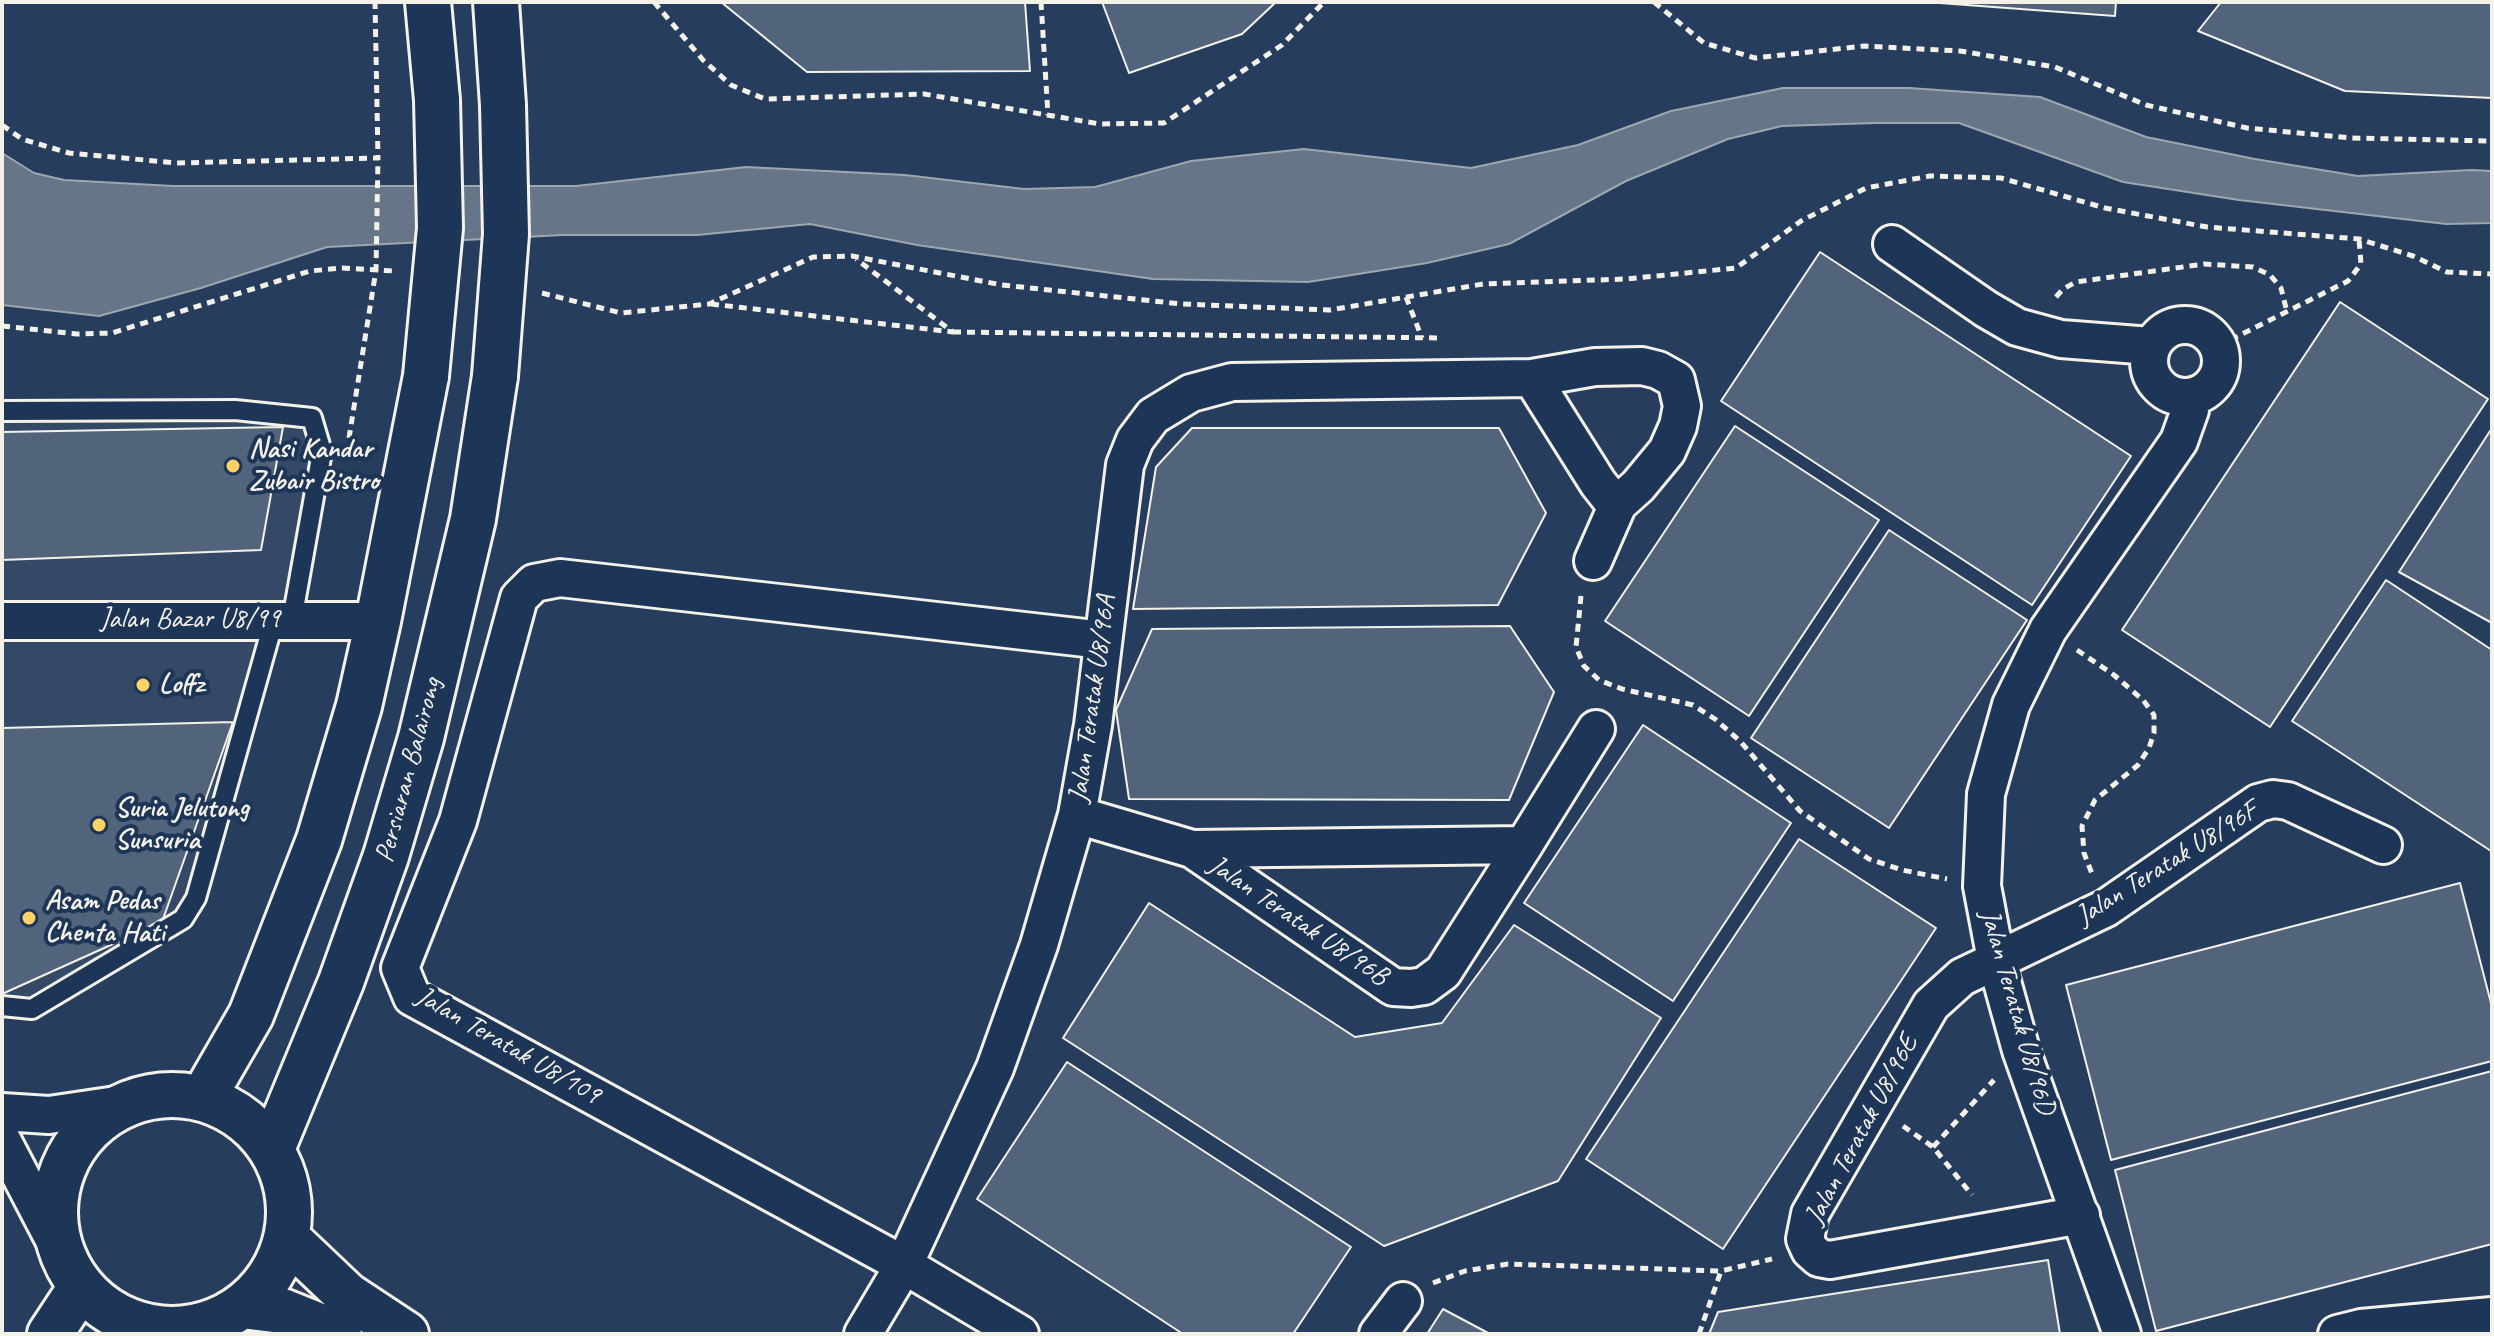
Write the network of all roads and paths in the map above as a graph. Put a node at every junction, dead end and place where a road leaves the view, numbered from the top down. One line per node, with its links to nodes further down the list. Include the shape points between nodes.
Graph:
1 (375, 2): 11 (path)
2 (428, 2): 36 (street, bridge, via 440,228 426,376)
3 (496, 2): 55 (street, Persiaran Balairong, bridge, via 506,234 495,376 473,519 391,842)
4 (654, 2): 8 (path, via 731,85 765,99 924,94)
5 (1041, 2): 8 (path)
6 (1324, 2): 8 (path, via 1282,45 1164,123 1100,124)
7 (1654, 2): 10 (path, via 1704,43 1755,58 1864,46 1960,51 2055,67 2146,105 2247,128 2351,138)
8 (1048, 115)
9 (2, 125): 11 (path, via 22,139 69,153 177,163)
10 (2492, 141)
11 (378, 158): 14 (path)
12 (2359, 239): 17 (path, via 2447,272); 19 (path, via 2207,227 2105,208 2001,178 1930,176 1866,188 1801,221 1736,268 1626,279 1483,284); 21 (path, via 2361,264 2348,281)
13 (1892, 244): 24 (street, via 1986,309)
14 (376, 252)
15 (852, 256): 19 (path, via 1002,285 1182,304 1330,310); 20 (path, via 813,257); 23 (path)
16 (404, 272): 22 (path, via 310,271 112,333)
17 (2492, 274)
18 (533, 291): 20 (path, via 621,313)
19 (1406, 297): 25 (path)
20 (709, 304): 23 (path)
21 (2287, 312): 24 (path, via 2281,288 2270,275 2253,267 2204,264 2076,282 2053,300); 28 (path)
22 (2, 326)
23 (953, 332): 25 (path)
24 (2038, 334): 27 (street)
25 (1422, 338): 26 (path)
26 (1454, 338)
27 (2151, 346): 28 (street, via 2178,325 2202,329); 30 (street, via 2148,359 2156,384 2177,397)
28 (2218, 346): 30 (street, via 2222,357 2217,379)
29 (1532, 378): 32 (street, via 1598,483); 32 (street, Jalan Teratak U8/96A, via 1595,367 1642,366 1676,380 1682,406 1667,451); 38 (street, Jalan Teratak U8/96A, via 1232,382 1191,393 1153,416 1125,465)
30 (2190, 397): 37 (street, Jalan Teratak U8/96D, via 2179,441)
31 (2, 411): 34 (lane, via 235,410 312,418 322,452)
32 (1618, 504): 33 (street, Jalan Teratak U8/96A)
33 (1593, 561): 44 (path, via 1580,598 1576,647 1584,666 1599,680 1693,705 1715,719 1800,811 1869,859)
34 (283, 620): 35 (street, Jalan Bazar U8/99); 36 (street, Jalan Bazar U8/99); 47 (lane, via 196,898 183,919 32,1009)
35 (2, 621)
36 (378, 621): 49 (street, via 319,840 251,1015)
37 (2048, 630): 44 (street, Jalan Teratak U8/96D, via 2011,705 1996,753 1986,794); 45 (path, via 2114,675 2154,715 2154,733 2138,765 2095,800 2082,826 2084,853)
38 (1103, 640): 40 (street, Jalan Teratak U8/96A); 60 (street, Jalan Teratak U8/109, via 560,578 534,583 519,598 458,821 400,968 412,997)
39 (1596, 729): 41 (street, Jalan Teratak U8/96B)
40 (1077, 815): 43 (street, Jalan Teratak U8/96B); 60 (street, Jalan Teratak U8/96A, via 995,1068)
41 (1524, 845): 43 (street, Jalan Teratak U8/96B); 43 (street, Jalan Teratak U8/96B, via 1443,972 1424,986 1411,988 1393,987)
42 (2383, 845): 45 (street, Jalan Teratak U8/96F, via 2273,799 2258,803)
43 (1192, 849)
44 (1982, 886): 46 (street, Jalan Teratak U8/96D)
45 (2106, 908): 46 (street, Jalan Teratak U8/96F)
46 (1996, 960): 48 (street, Jalan Teratak U8/96D); 51 (street, Jalan Teratak U8/96E, via 1962,977 1931,1005)
47 (2, 1006)
48 (2021, 1050): 54 (path); 56 (street, Jalan Teratak U8/96D)
49 (203, 1098): 50 (street, via 166,1094); 55 (street, via 254,1126)
50 (130, 1103): 52 (street, via 49,1115); 61 (street, via 97,1121 72,1149 58,1183 54,1219)
51 (1873, 1104): 54 (path); 59 (street, Jalan Teratak U8/96E, via 1810,1214 1805,1239)
52 (2, 1112)
53 (2, 1140): 61 (street)
54 (1933, 1147): 57 (path)
55 (272, 1149): 58 (street, via 285,1177)
56 (2081, 1215): 57 (street, Jalan Teratak U8/96E); 74 (street, Jalan Teratak U8/96D)
57 (2000, 1230): 59 (street, Jalan Teratak U8/96E, via 1830,1260)
58 (287, 1238): 64 (street, via 278,1264); 69 (street, via 347,1295)
59 (1810, 1250): 62 (path)
60 (904, 1265): 70 (street, Jalan Teratak U8/96A); 71 (street, Jalan Teratak U8/109)
61 (72, 1271): 66 (street, via 105,1309); 67 (street)
62 (1721, 1271): 63 (path, via 1508,1264 1465,1271); 73 (path)
63 (1403, 1301): 72 (street)
64 (242, 1306): 66 (street, via 219,1320); 68 (street, via 282,1311)
65 (2492, 1316): 75 (street)
66 (162, 1332)
67 (50, 1334)
68 (339, 1334)
69 (406, 1334)
70 (863, 1334)
71 (1020, 1334)
72 (1378, 1334)
73 (1699, 1334)
74 (2122, 1334)
75 (2337, 1334)

